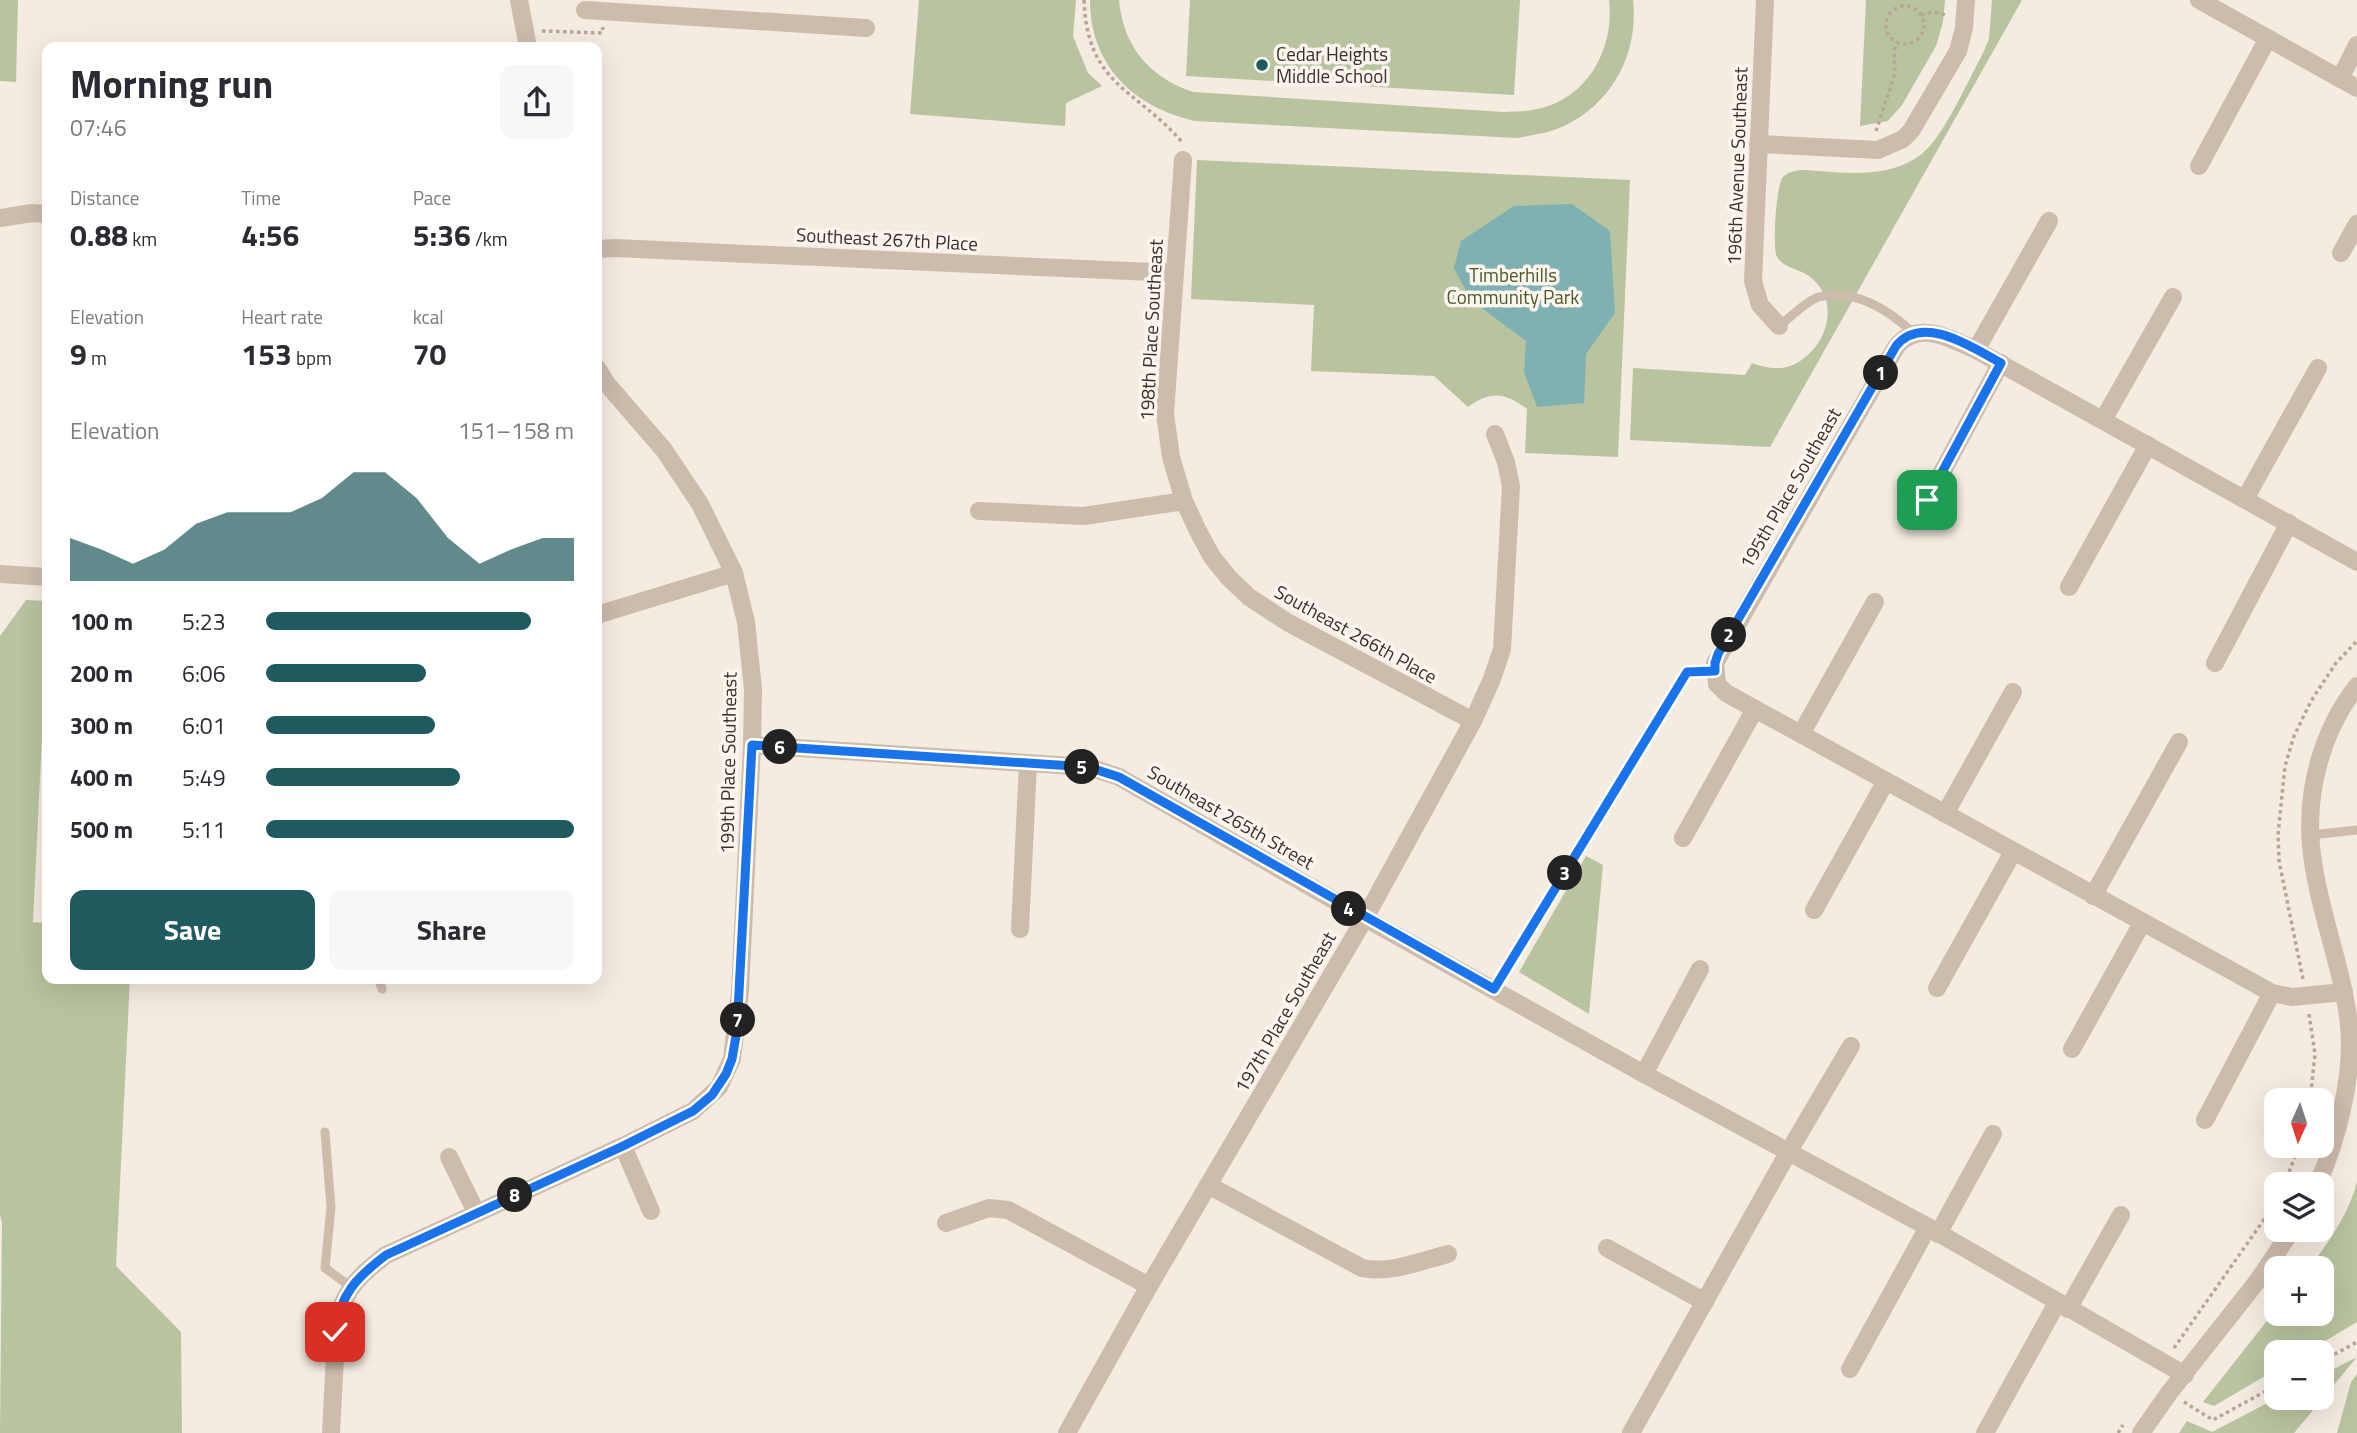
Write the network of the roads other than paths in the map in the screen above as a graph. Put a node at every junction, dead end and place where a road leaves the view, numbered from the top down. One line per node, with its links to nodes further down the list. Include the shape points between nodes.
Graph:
1 (519, 0): 8 (street)
2 (1765, 0): 13 (street, 196th Avenue Southeast)
3 (2199, 0): 9 (street)
4 (677, 8): 6 (street); 7 (street)
5 (1965, 9): 13 (street, via 1958,51 1903,139 1874,150)
6 (585, 10)
7 (866, 28)
8 (527, 40)
9 (2267, 40): 11 (street); 15 (street)
10 (2357, 45): 11 (street)
11 (2340, 79): 12 (street)
12 (2357, 88)
13 (1758, 144): 24 (street, 196th Avenue Southeast, via 1753,281 1760,305)
14 (1183, 160): 22 (street, 198th Place Southeast)
15 (2199, 166)
16 (42, 214): 17 (street)
17 (0, 219)
18 (2049, 221): 26 (street)
19 (2357, 224): 21 (street)
20 (602, 249): 22 (street, Southeast 267th Place)
21 (2341, 253)
22 (1175, 273): 35 (street, 198th Place Southeast, via 1165,415)
23 (2173, 297): 30 (street)
24 (1779, 326): 25 (lane, via 1817,297 1840,294 1890,313)
25 (1914, 334): 26 (street, via 1936,333); 48 (street, 195th Place Southeast, via 1896,346 1718,654 1717,684)
26 (1976, 350): 27 (street)
27 (2001, 363): 30 (street); 34 (street)
28 (2318, 368): 33 (street)
29 (602, 376): 39 (street, 199th Place Southeast, via 687,481)
30 (2103, 421): 32 (street)
31 (1495, 434): 49 (street, 197th Place Southeast, via 1511,486 1502,649)
32 (2148, 445): 33 (street); 42 (street)
33 (2245, 499): 37 (street)
34 (1927, 500)
35 (1184, 502): 36 (street, via 1084,516); 49 (street, Southeast 266th Place, via 1212,557 1249,597)
36 (979, 511)
37 (2288, 523): 38 (street); 45 (street)
38 (2357, 562)
39 (734, 573): 44 (street); 52 (street, 199th Place Southeast, via 751,658)
40 (0, 574): 41 (street)
41 (42, 577)
42 (2069, 587)
43 (1875, 602): 50 (street)
44 (602, 613)
45 (2216, 663)
46 (2357, 686): 57 (street, via 2318,762)
47 (2013, 692): 55 (street)
48 (1755, 709): 50 (street); 58 (street)
49 (1473, 722): 62 (street, 197th Place Southeast)
50 (1801, 734): 54 (street)
51 (2179, 742): 60 (street)
52 (752, 745): 53 (street, Southeast 265th Street); 77 (street, 199th Place Southeast, via 740,992 732,1059 719,1087 693,1111)
53 (1028, 764): 62 (street, Southeast 265th Street, via 1088,767 1119,777); 64 (street)
54 (1886, 781): 55 (street); 61 (street)
55 (1945, 814): 59 (street)
56 (2357, 830): 57 (lane)
57 (2311, 835): 69 (street)
58 (1683, 838)
59 (2013, 852): 60 (street); 67 (street)
60 (2093, 896): 63 (street)
61 (1814, 910)
62 (1365, 918): 73 (street, Southeast 265th Street); 81 (street, 197th Place Southeast)
63 (2142, 923): 70 (street); 72 (street)
64 (1020, 929)
65 (1700, 970): 73 (street)
66 (380, 984): 68 (lane)
67 (1937, 988)
68 (382, 989)
69 (2344, 992): 70 (street, via 2292,997); 80 (street, via 2349,1027 2344,1101)
70 (2272, 993): 74 (street)
71 (1851, 1046): 78 (street)
72 (2072, 1049)
73 (1644, 1073): 78 (street, Southeast 265th Street)
74 (2204, 1120)
75 (325, 1132): 90 (lane, via 331,1207 325,1268)
76 (1993, 1134): 86 (street)
77 (623, 1146): 82 (street); 83 (street, 199th Place Southeast)
78 (1789, 1151): 86 (street, Southeast 265th Street); 92 (street)
79 (449, 1157): 83 (street)
80 (2322, 1172)
81 (1208, 1185): 89 (street, via 1362,1268 1384,1270); 91 (street, 197th Place Southeast)
82 (651, 1211)
83 (476, 1212): 90 (street, 199th Place Southeast, via 386,1255)
84 (2121, 1214): 93 (street)
85 (946, 1223): 91 (street, via 989,1208 1008,1210)
86 (1933, 1231): 93 (street, Southeast 265th Street); 94 (street)
87 (2284, 1242): 95 (street)
88 (1607, 1248): 92 (street)
89 (1448, 1254)
90 (353, 1284): 96 (street, via 337,1318)
91 (1149, 1286): 97 (street, 197th Place Southeast)
92 (1705, 1302): 98 (street)
93 (2063, 1306): 95 (street, Southeast 265th Street); 99 (street)
94 (1850, 1369)
95 (2185, 1376): 100 (street)
96 (331, 1433)
97 (1066, 1433)
98 (1631, 1433)
99 (1985, 1433)
100 (2141, 1433)

